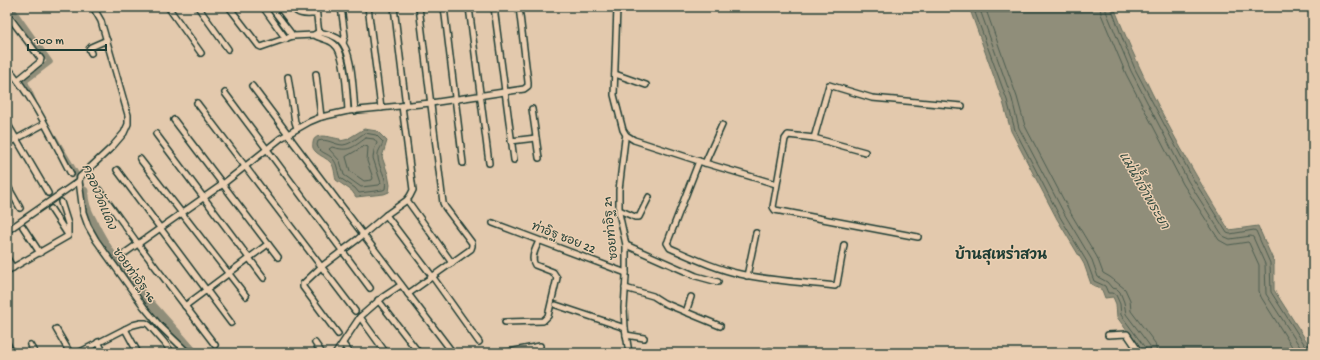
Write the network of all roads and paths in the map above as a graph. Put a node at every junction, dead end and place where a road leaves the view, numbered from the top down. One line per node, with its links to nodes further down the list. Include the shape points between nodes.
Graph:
1 (94, 7): 23 (street)
2 (168, 7): 27 (street)
3 (198, 7): 25 (street)
4 (229, 7): 22 (street, via 259,46)
5 (262, 7): 22 (street)
6 (271, 7): 21 (street)
7 (292, 7): 19 (street, via 302,15)
8 (316, 7): 19 (street)
9 (341, 7): 24 (street, via 345,36)
10 (368, 7): 43 (street)
11 (394, 7): 41 (street)
12 (418, 7): 40 (street)
13 (444, 7): 38 (street)
14 (469, 7): 37 (street)
15 (494, 7): 35 (street)
16 (519, 7): 35 (street, via 528,86)
17 (617, 7): 30 (street, ซอยท่าอิฐ 21)
18 (7, 14): 32 (street, via 41,59)
19 (316, 14): 20 (street)
20 (318, 35): 21 (street); 24 (street, via 333,35); 45 (street, via 335,44 341,53)
21 (293, 36): 22 (street)
22 (286, 38)
23 (106, 40): 26 (street, via 90,47); 72 (street, via 128,115 128,124 112,147)
24 (343, 43): 46 (street, via 348,52)
25 (228, 49)
26 (91, 53)
27 (201, 53)
28 (7, 67): 32 (street)
29 (316, 74): 47 (street)
30 (615, 74): 33 (street); 55 (street, ซอยท่าอิฐ 21, via 614,95)
31 (288, 77): 52 (street)
32 (18, 80): 50 (street)
33 (646, 85)
34 (252, 86): 54 (street)
35 (505, 92): 37 (street); 59 (street)
36 (225, 93): 61 (street)
37 (480, 96): 38 (street); 68 (street)
38 (455, 100): 40 (street); 67 (street)
39 (197, 103): 69 (street)
40 (431, 103): 41 (street); 106 (street, via 443,203 472,243 471,249)
41 (404, 106): 43 (street); 80 (street, via 412,190)
42 (962, 106): 57 (street, via 872,98 829,85)
43 (381, 108): 46 (street)
44 (532, 109): 56 (street)
45 (348, 111): 46 (street); 47 (street)
46 (355, 111)
47 (321, 117): 52 (street)
48 (174, 120): 73 (street)
49 (7, 123): 58 (street)
50 (44, 124): 58 (street); 71 (street)
51 (722, 125): 66 (street)
52 (297, 128): 54 (street)
53 (156, 134): 78 (street)
54 (288, 134): 61 (street); 92 (street)
55 (626, 135): 66 (street, via 634,140); 84 (street, ซอยท่าอิฐ 21)
56 (536, 138): 59 (street); 63 (street)
57 (814, 138): 62 (street); 74 (street, via 788,135)
58 (16, 139): 60 (street); 77 (street)
59 (511, 141): 65 (street)
60 (7, 144)
61 (266, 150): 69 (street); 100 (street)
62 (865, 152)
63 (539, 158)
64 (140, 159): 85 (street)
65 (514, 160)
66 (702, 162): 74 (street); 113 (street, via 668,244 670,248 718,268)
67 (463, 163)
68 (489, 163)
69 (245, 167): 73 (street); 107 (street)
70 (117, 170): 89 (street)
71 (71, 174)
72 (79, 180): 90 (street); 152 (street, ซอยท่าอิฐ 16, via 83,212 96,240 144,308)
73 (223, 184): 78 (street); 97 (street)
74 (776, 184): 94 (street, via 773,207 775,210)
75 (7, 186): 82 (street)
76 (99, 190): 96 (street)
77 (48, 193)
78 (203, 197): 85 (street); 105 (street)
79 (649, 197): 84 (street, via 639,217)
80 (407, 200): 86 (street); 106 (street)
81 (61, 202): 93 (street, via 68,224)
82 (20, 208)
83 (51, 209): 93 (street)
84 (619, 210): 98 (street, ซอยท่าอิฐ 21)
85 (182, 213): 89 (street); 111 (street)
86 (386, 215): 92 (street); 112 (street)
87 (493, 223): 95 (street, ท่าอิฐ ซอย 22)
88 (23, 227): 101 (street)
89 (160, 228): 96 (street); 119 (street)
90 (7, 231)
91 (756, 233): 113 (street)
92 (363, 235): 100 (street); 116 (street)
93 (68, 236): 101 (street)
94 (918, 237)
95 (539, 241): 110 (street, ท่าอิฐ ซอย 22); 129 (street, via 533,263 553,272 557,278 548,316 543,321)
96 (138, 244): 102 (street); 124 (street)
97 (268, 244): 103 (street); 105 (street)
98 (626, 244): 110 (street, ซอยท่าอิฐ 21); 115 (street, via 696,276)
99 (844, 245): 113 (street, via 835,286)
100 (343, 251): 107 (street); 117 (street)
101 (40, 253): 108 (street)
102 (125, 253)
103 (278, 257)
104 (7, 258): 108 (street)
105 (249, 258): 111 (street); 114 (street)
106 (452, 263): 112 (street)
107 (321, 267): 126 (street); 135 (street, via 305,281 303,287)
108 (13, 268): 109 (street)
109 (7, 271)
110 (626, 273): 118 (street, ซอยท่าอิฐ 21)
111 (228, 274): 119 (street); 121 (street)
112 (432, 276): 120 (street); 140 (street)
113 (748, 276)
114 (264, 278)
115 (718, 282)
116 (401, 285): 120 (street); 123 (street)
117 (370, 288)
118 (625, 288): 127 (street, via 653,296); 133 (street, ซอยท่าอิฐ 21)
119 (207, 290): 124 (street); 130 (street)
120 (408, 294): 158 (street)
121 (246, 296)
122 (691, 297): 127 (street)
123 (378, 300): 128 (street); 157 (street)
124 (185, 306): 144 (street)
125 (556, 306): 133 (street)
126 (354, 311)
127 (686, 312): 131 (street)
128 (360, 317): 142 (street); 156 (street)
129 (505, 322)
130 (231, 323)
131 (720, 326)
132 (56, 328): 147 (street)
133 (625, 328): 136 (street, ซอยท่าอิฐ 21)
134 (125, 329): 139 (street); 150 (street); 151 (street, via 146,323)
135 (338, 334)
136 (626, 334): 138 (street); 160 (street, ซอยท่าอิฐ 21)
137 (1108, 335): 161 (street, via 1127,334)
138 (644, 338)
139 (98, 342): 148 (street); 149 (street)
140 (479, 342)
141 (315, 343): 153 (street)
142 (343, 344): 154 (street); 155 (street)
143 (30, 345): 146 (street)
144 (215, 346)
145 (540, 346): 159 (street)
146 (35, 353)
147 (70, 353)
148 (78, 353)
149 (104, 353)
150 (138, 353)
151 (172, 353)
152 (188, 353)
153 (322, 353)
154 (336, 353)
155 (350, 353)
156 (386, 353)
157 (419, 353)
158 (453, 353)
159 (503, 353)
160 (629, 353)
161 (1140, 353)

